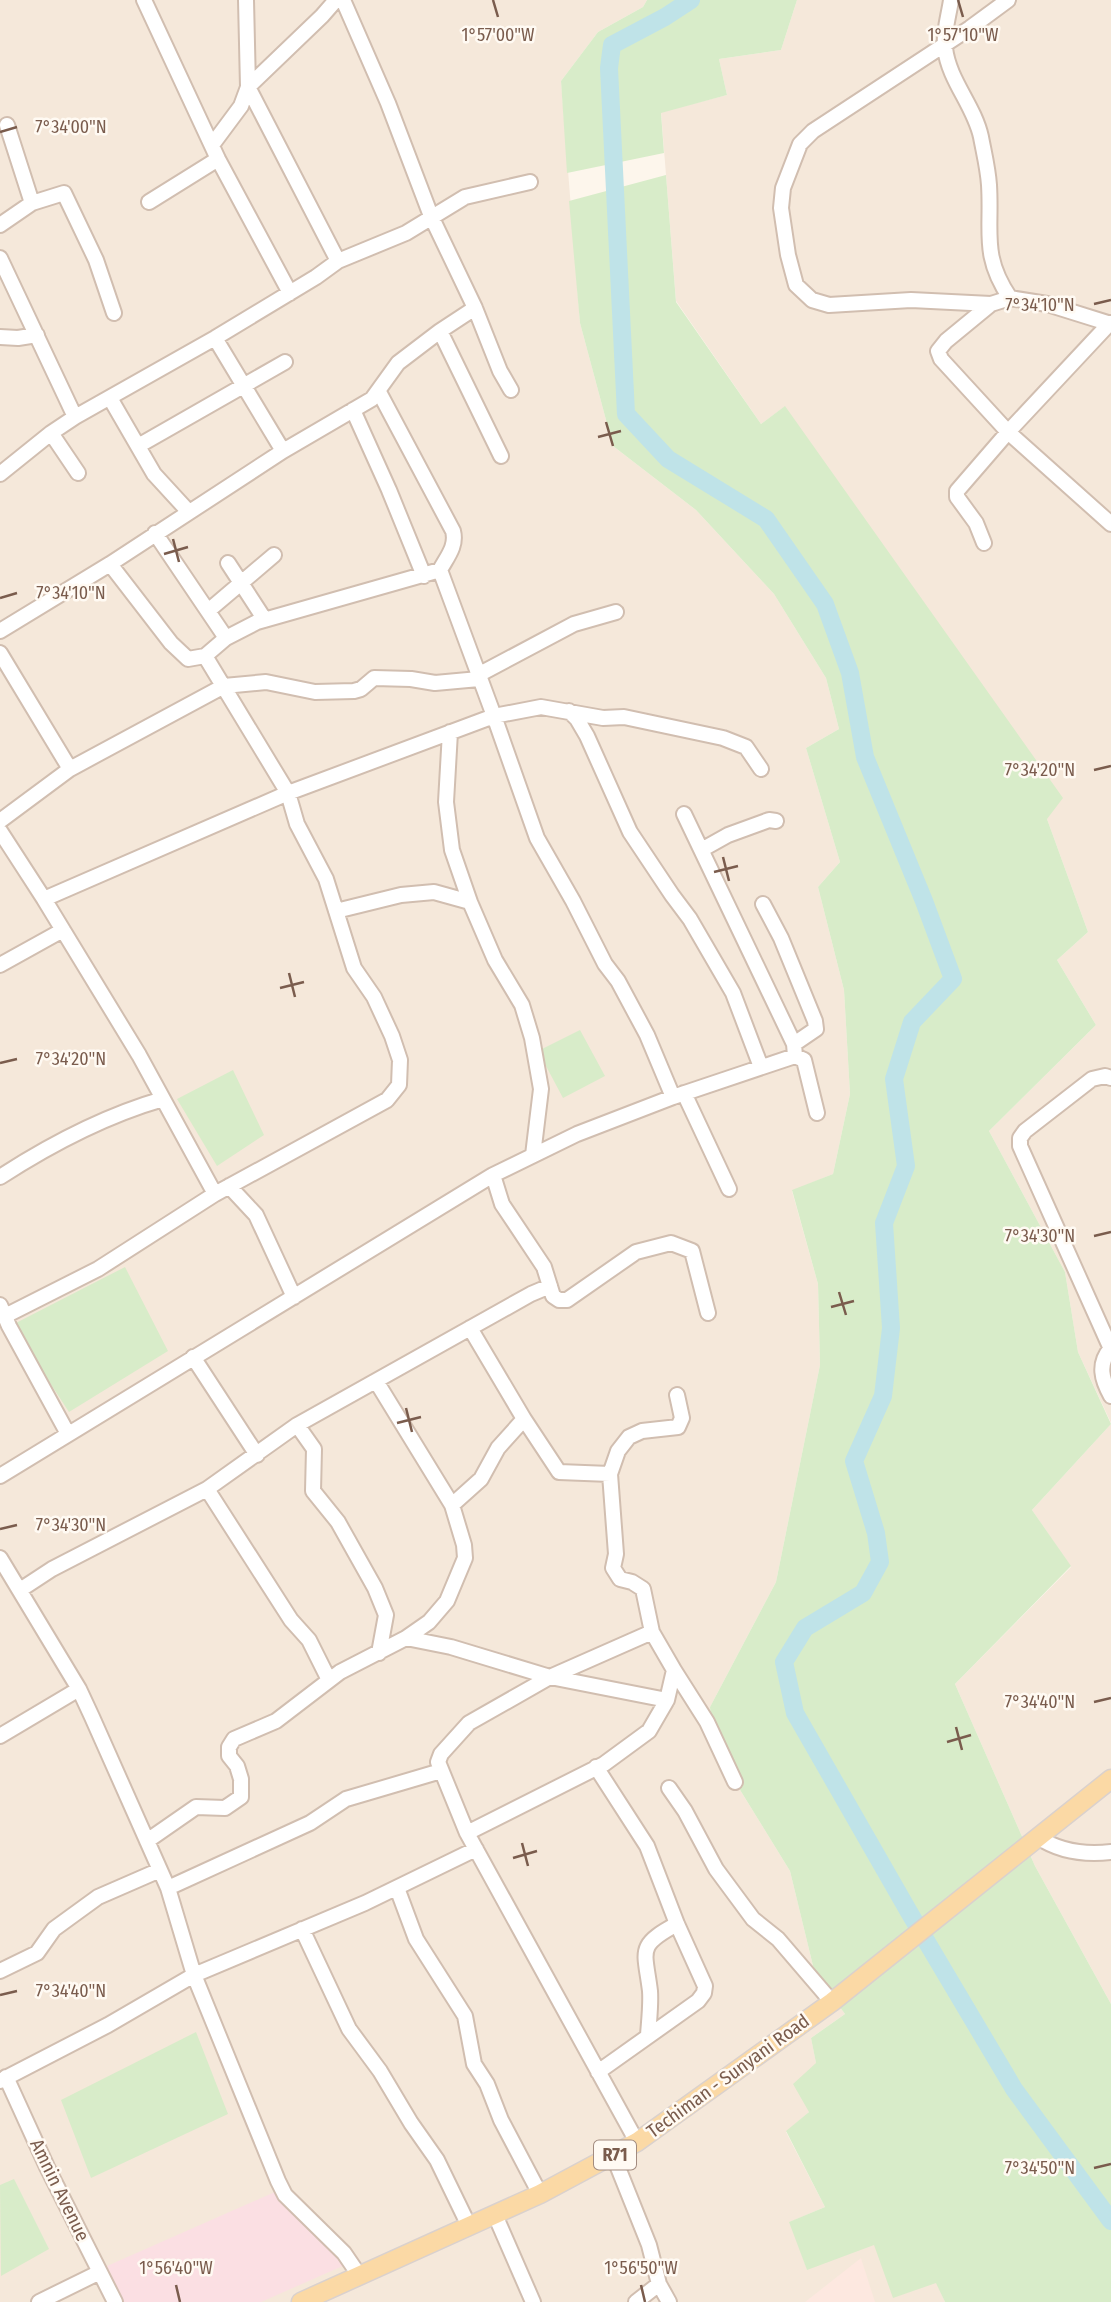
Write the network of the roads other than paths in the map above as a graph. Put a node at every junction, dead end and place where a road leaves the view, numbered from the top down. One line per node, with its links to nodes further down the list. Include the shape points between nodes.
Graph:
1 (144, 0): 10 (street)
2 (247, 0): 8 (street)
3 (336, 0): 8 (street)
4 (343, 0): 15 (street)
5 (951, 0): 7 (street)
6 (1008, 0): 7 (street)
7 (944, 46): 20 (street, via 951,73 980,133 989,183 991,262); 21 (street, via 800,144 783,188 783,230 796,285 812,300 829,305 911,300)
8 (248, 87): 10 (street, via 241,106); 18 (street)
9 (7, 125): 14 (street)
10 (212, 145): 11 (street)
11 (218, 159): 13 (street); 19 (street)
12 (530, 182): 15 (street, via 465,197)
13 (149, 202)
14 (32, 203): 16 (street); 23 (street, via 58,194 67,197)
15 (431, 216): 18 (street, via 394,239); 22 (street)
16 (0, 225)
17 (0, 258): 26 (street)
18 (338, 261): 19 (street)
19 (290, 293): 28 (street)
20 (1010, 298): 21 (street); 24 (street)
21 (991, 304): 36 (street, via 938,351)
22 (475, 308): 25 (street); 31 (street)
23 (114, 313)
24 (1111, 324): 36 (street)
25 (440, 331): 32 (street, via 398,363); 40 (street)
26 (37, 335): 27 (street); 35 (street)
27 (0, 337)
28 (215, 338): 30 (street); 33 (street)
29 (285, 362): 30 (street)
30 (244, 386): 38 (street); 39 (street)
31 (510, 390)
32 (379, 392): 34 (street); 50 (street, via 453,531 455,540)
33 (110, 398): 35 (street); 38 (street)
34 (353, 411): 39 (street); 51 (street)
35 (75, 417): 37 (street)
36 (1008, 432): 44 (street); 46 (street, via 957,491)
37 (51, 433): 41 (street); 42 (street)
38 (138, 446): 43 (street, via 154,474)
39 (283, 451): 43 (street)
40 (501, 456)
41 (78, 472)
42 (0, 474)
43 (188, 511): 45 (street)
44 (1111, 524)
45 (155, 533): 49 (street); 53 (street)
46 (984, 543)
47 (274, 555): 52 (street)
48 (228, 563): 52 (street)
49 (110, 564): 56 (street); 59 (street, via 171,643 188,659)
50 (440, 570): 51 (street); 60 (street)
51 (424, 576): 55 (street)
52 (241, 583): 53 (street); 55 (street)
53 (208, 611): 57 (street)
54 (615, 612): 60 (street, via 574,624)
55 (265, 620): 57 (street)
56 (0, 631)
57 (226, 638): 59 (street)
58 (0, 653): 65 (street)
59 (205, 656): 61 (street)
60 (479, 677): 61 (street, via 435,683 374,678 354,691 315,692 266,682); 63 (street)
61 (224, 686): 65 (street); 67 (street)
62 (569, 711): 63 (street, via 541,707); 66 (street, via 723,737 746,747); 80 (street, via 587,736 630,832 690,919 733,993)
63 (494, 716): 64 (street); 82 (street, via 537,838)
64 (450, 732): 67 (street); 74 (street, via 446,802 452,850)
65 (70, 769): 69 (street)
66 (761, 769)
67 (288, 793): 73 (street); 76 (street)
68 (684, 814): 72 (street)
69 (0, 821)
70 (776, 821): 72 (street, via 729,835)
71 (0, 831): 73 (street)
72 (703, 849): 79 (street)
73 (44, 899): 77 (street)
74 (470, 902): 76 (street, via 435,891); 85 (street, via 495,960 522,1005 532,1038 541,1089)
75 (763, 904): 79 (street, via 815,1021 814,1033)
76 (336, 911): 88 (street, via 354,968 392,1036 400,1060 399,1085 387,1100)
77 (63, 930): 78 (street); 83 (street)
78 (0, 965)
79 (794, 1050): 80 (street); 84 (street, via 804,1059)
80 (761, 1067): 82 (street)
81 (1111, 1077): 96 (street, via 1092,1079 1020,1138)
82 (678, 1095): 85 (street); 89 (street)
83 (163, 1099): 87 (street, via 122,1111); 90 (street)
84 (817, 1113)
85 (533, 1155): 86 (street)
86 (494, 1175): 91 (street, via 502,1204 544,1267); 92 (street)
87 (0, 1178)
88 (229, 1186): 90 (street); 92 (street, via 256,1215)
89 (729, 1189)
90 (215, 1194): 93 (street, via 98,1269)
91 (550, 1286): 94 (street, via 553,1296 567,1300 636,1252 671,1243 692,1251); 95 (street)
92 (294, 1297): 97 (street)
93 (2, 1311): 103 (street)
94 (708, 1313)
95 (470, 1328): 98 (street); 101 (street)
96 (1111, 1349): 100 (street, via 1102,1369 1102,1381)
97 (193, 1357): 103 (street); 104 (street)
98 (376, 1381): 102 (street); 108 (street)
99 (677, 1395): 105 (street, via 682,1418 678,1427 629,1437)
100 (1111, 1396)
101 (524, 1419): 105 (street, via 559,1472); 108 (street, via 498,1448 481,1479)
102 (297, 1425): 104 (street); 115 (street, via 314,1449 313,1491 338,1522 386,1615)
103 (68, 1434): 106 (street)
104 (257, 1455): 107 (street)
105 (610, 1474): 112 (street, via 613,1568 620,1579 643,1589)
106 (0, 1476)
107 (207, 1489): 110 (street); 118 (street, via 291,1620 309,1640)
108 (452, 1505): 111 (street, via 466,1558 447,1601)
109 (0, 1558): 110 (street)
110 (20, 1590): 119 (street)
111 (429, 1622): 113 (street); 114 (street)
112 (652, 1632): 116 (street); 117 (street)
113 (406, 1638): 114 (street); 115 (street)
114 (431, 1644): 117 (street)
115 (379, 1653): 118 (street)
116 (674, 1670): 120 (street); 125 (street, via 707,1722)
117 (550, 1677): 120 (street); 123 (street, via 469,1723 441,1754)
118 (329, 1680): 129 (street, via 276,1721 234,1739 229,1756 241,1779 241,1797 225,1808 195,1807)
119 (79, 1689): 121 (street); 129 (street)
120 (667, 1700): 122 (street, via 649,1731)
121 (0, 1736)
122 (597, 1767): 127 (street); 135 (street, via 647,1846)
123 (441, 1771): 127 (street); 133 (street, via 345,1799 310,1823)
124 (1111, 1779): 128 (main road, Techiman - Sunyani Road / R71)
125 (735, 1782)
126 (669, 1788): 139 (street, via 716,1869 753,1919 778,1939)
127 (467, 1833): 130 (street)
128 (1038, 1837): 131 (street, via 1070,1851); 139 (main road, Techiman - Sunyani Road / R71)
129 (147, 1841): 132 (street)
130 (476, 1849): 134 (street); 141 (street)
131 (1111, 1852)
132 (160, 1870): 133 (street); 137 (street, via 98,1897 54,1929 37,1953)
133 (168, 1888): 138 (street)
134 (397, 1888): 136 (street); 145 (street, via 416,1939 465,2016 474,2064)
135 (677, 1924): 140 (street, via 654,1936 644,1953 650,1992); 140 (street, via 702,1978 704,1993)
136 (302, 1929): 138 (street); 147 (street, via 349,2029 437,2160)
137 (0, 1971)
138 (194, 1976): 142 (street); 149 (street, via 285,2195 344,2253)
139 (832, 2002): 143 (main road, Techiman - Sunyani Road / R71)
140 (648, 2035): 141 (street)
141 (598, 2073): 143 (street)
142 (3, 2079): 148 (street, Amnin Avenue)
143 (637, 2142): 144 (main road, Techiman - Sunyani Road / R71)
144 (613, 2155): 145 (main road, Techiman - Sunyani Road / R71); 150 (street, via 649,2245)
145 (540, 2194): 146 (main road, Techiman - Sunyani Road / R71)
146 (495, 2215): 147 (main road, Techiman - Sunyani Road / R71); 154 (street)
147 (469, 2226): 149 (main road, Techiman - Sunyani Road / R71)
148 (100, 2272): 151 (street); 152 (street, Amnin Avenue)
149 (359, 2275): 153 (main road, Techiman - Sunyani Road / R71)
150 (659, 2284): 155 (street); 156 (street)
151 (39, 2302)
152 (115, 2302)
153 (301, 2302)
154 (533, 2302)
155 (636, 2302)
156 (669, 2302)

